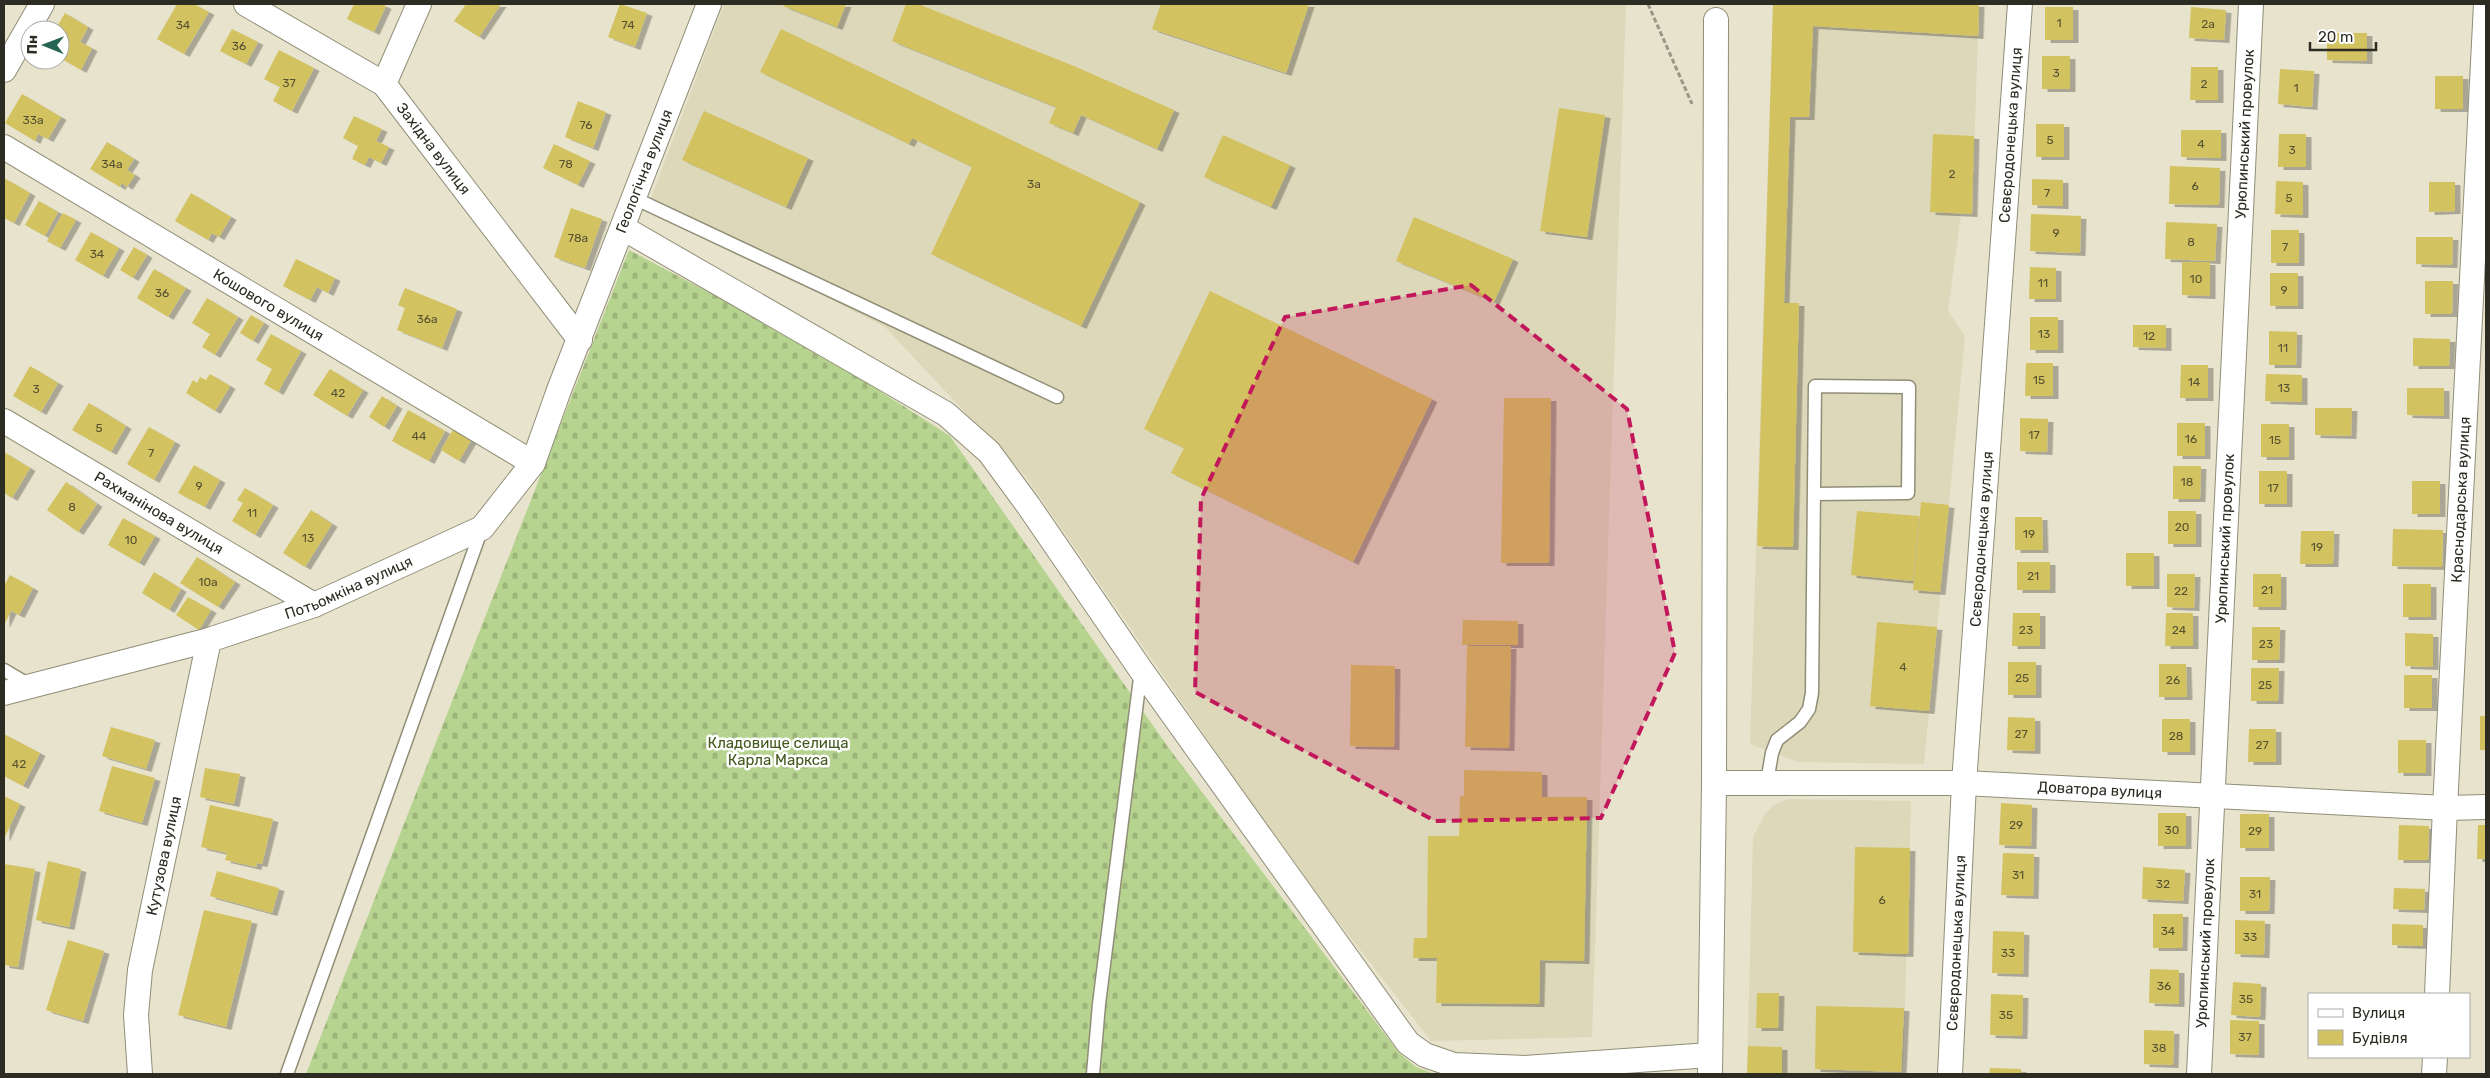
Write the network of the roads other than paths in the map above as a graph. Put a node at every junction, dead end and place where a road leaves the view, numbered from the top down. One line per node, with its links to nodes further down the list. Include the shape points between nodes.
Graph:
1 (42, 4): 9 (street)
2 (246, 4): 10 (street, Західна вулиця)
3 (419, 4): 10 (street)
4 (709, 4): 12 (street, Геологічна вулиця)
5 (2020, 4): 28 (street, Сєвєродонецька вулиця)
6 (2252, 4): 29 (street, Урюпинський провулок)
7 (2486, 4): 31 (street, Краснодарська вулиця)
8 (1716, 20): 27 (street)
9 (4, 70)
10 (384, 84): 14 (street, Західна вулиця)
11 (4, 146): 17 (street, Кошового вулиця)
12 (634, 198): 13 (street, Геологічна вулиця); 15 (lane)
13 (623, 228): 14 (street, Геологічна вулиця); 23 (street, via 946,414 989,452)
14 (580, 340): 17 (street, Потьомкіна вулиця)
15 (1057, 397)
16 (4, 421): 20 (street, Рахманінова вулиця)
17 (533, 463): 19 (street, Потьомкіна вулиця)
18 (1814, 494): 18 (lane, via 1815,386 1909,386 1908,492); 26 (lane, via 1812,693 1809,709 1800,722 1776,740)
19 (482, 528): 20 (street, Потьомкіна вулиця); 36 (lane)
20 (314, 605): 21 (street, Потьомкіна вулиця)
21 (209, 640): 24 (street, Потьомкіна вулиця); 35 (street, Кутузова вулиця, via 140,970 136,1015)
22 (4, 670): 24 (lane)
23 (1141, 670): 34 (street, via 1408,1043 1425,1055 1454,1065 1525,1068); 37 (lane)
24 (31, 686): 25 (street, Потьомкіна вулиця)
25 (4, 693)
26 (1767, 782): 27 (street, Доватора вулиця); 28 (street, Доватора вулиця)
27 (1714, 783): 34 (street)
28 (1964, 783): 29 (street, Доватора вулиця); 38 (street, Сєвєродонецька вулиця)
29 (2211, 796): 31 (street, Доватора вулиця); 39 (street, Урюпинський провулок)
30 (2486, 807): 31 (street, Доватора вулиця)
31 (2444, 808): 32 (street, Краснодарська вулиця)
32 (2437, 993)
33 (2434, 1058): 40 (street)
34 (1710, 1065)
35 (140, 1074)
36 (287, 1074)
37 (1093, 1074)
38 (1950, 1074)
39 (2199, 1074)
40 (2434, 1074)

